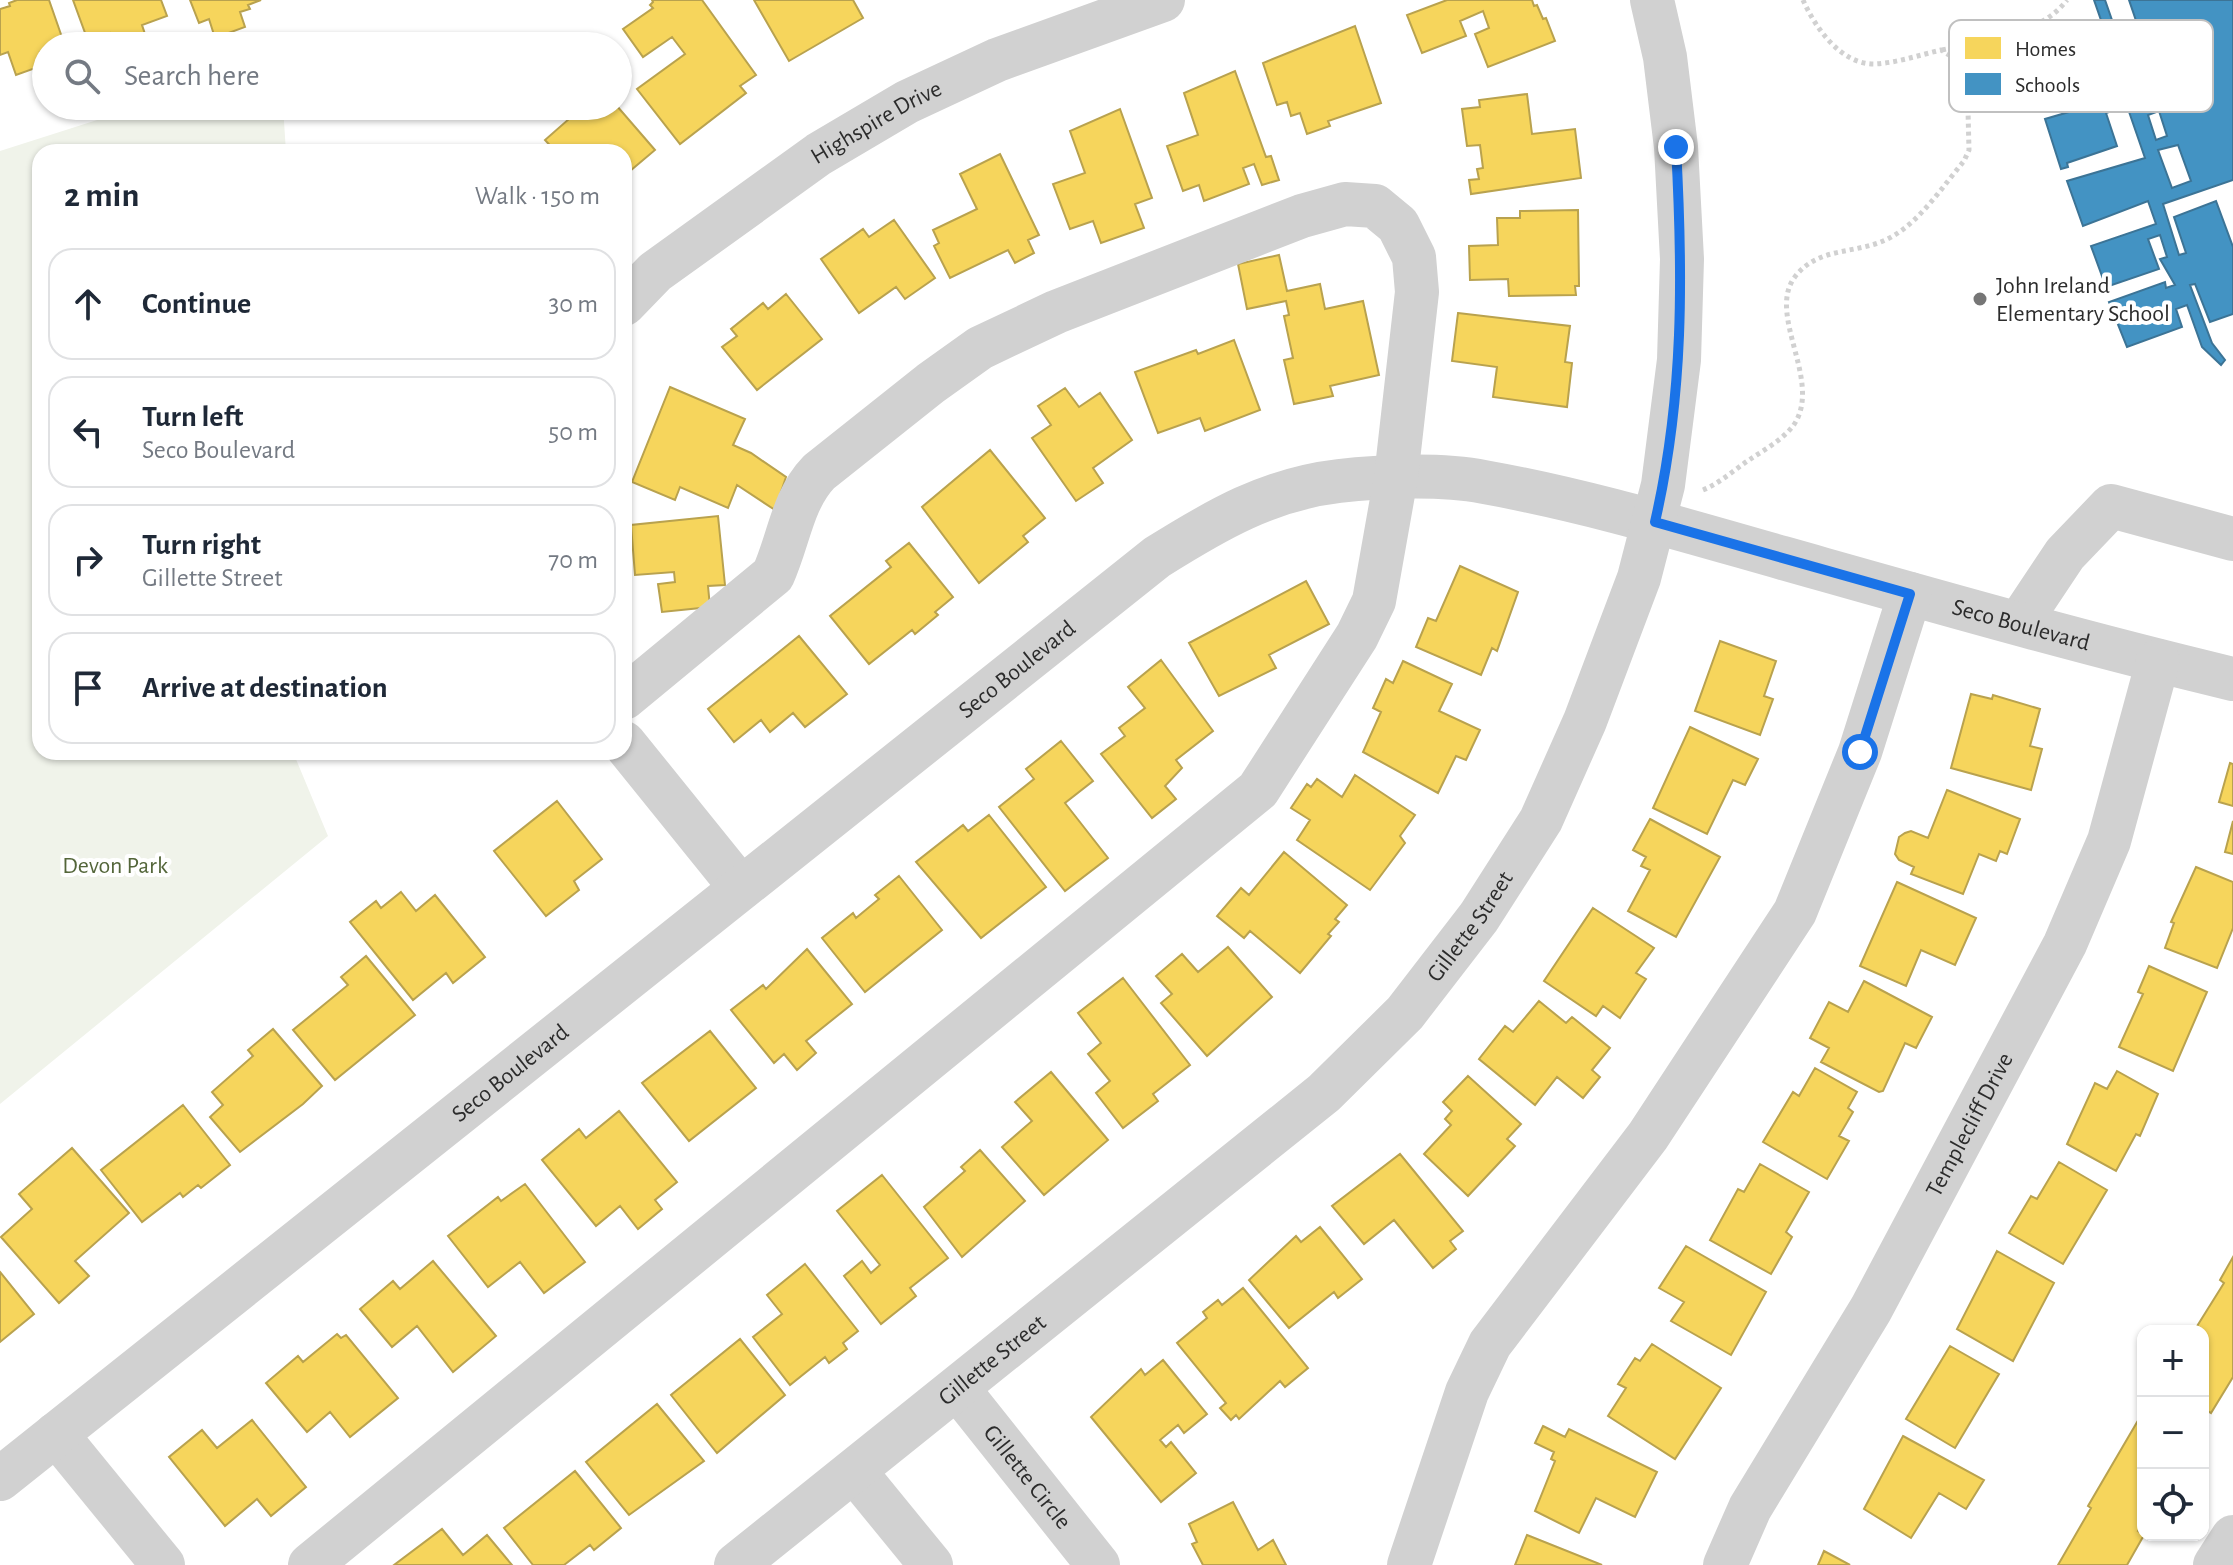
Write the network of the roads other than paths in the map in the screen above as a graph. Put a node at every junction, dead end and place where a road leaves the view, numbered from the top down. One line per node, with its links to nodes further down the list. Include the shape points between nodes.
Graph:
1 (1163, 0): 3 (street, Highspire Drive, via 997,60 907,102 819,154 655,272)
2 (1652, 0): 5 (street, Gillette Street, via 1676,147 1682,259 1679,360)
3 (632, 296)
4 (1396, 477): 5 (street, Seco Boulevard, via 1481,481); 11 (street, via 1417,292 1414,257 1398,225 1375,206 1345,204 1103,293 980,348 819,472 801,496 773,575); 13 (street, Seco Boulevard, via 1276,493 1214,521 1157,557); 20 (street, via 1374,601 1258,790)
5 (1655, 522): 7 (street, Seco Boulevard); 14 (street, Gillette Street, via 1585,721 1541,820 1479,917 1405,1013 1324,1093)
6 (2233, 539): 8 (street, via 2111,506 2065,554)
7 (1910, 594): 8 (street, Seco Boulevard); 24 (street, via 1860,752 1795,912 1648,1136 1490,1344 1467,1392)
8 (2019, 623): 9 (street, Seco Boulevard)
9 (2158, 661): 10 (street, Seco Boulevard); 25 (street, Templecliff Drive, via 2109,841 2065,944 1871,1309 1750,1508)
10 (2233, 679)
11 (632, 691)
12 (632, 753): 13 (street)
13 (741, 888): 15 (street, Seco Boulevard)
14 (958, 1389): 16 (street, Gillette Street); 23 (street, Gillette Circle)
15 (56, 1434): 17 (street, Seco Boulevard); 19 (street)
16 (855, 1472): 21 (street, Gillette Street); 22 (street)
17 (0, 1479)
18 (2233, 1537): 26 (street)
19 (163, 1565)
20 (310, 1565)
21 (736, 1565)
22 (931, 1565)
23 (1098, 1565)
24 (1409, 1565)
25 (1725, 1565)
26 (2215, 1565)

